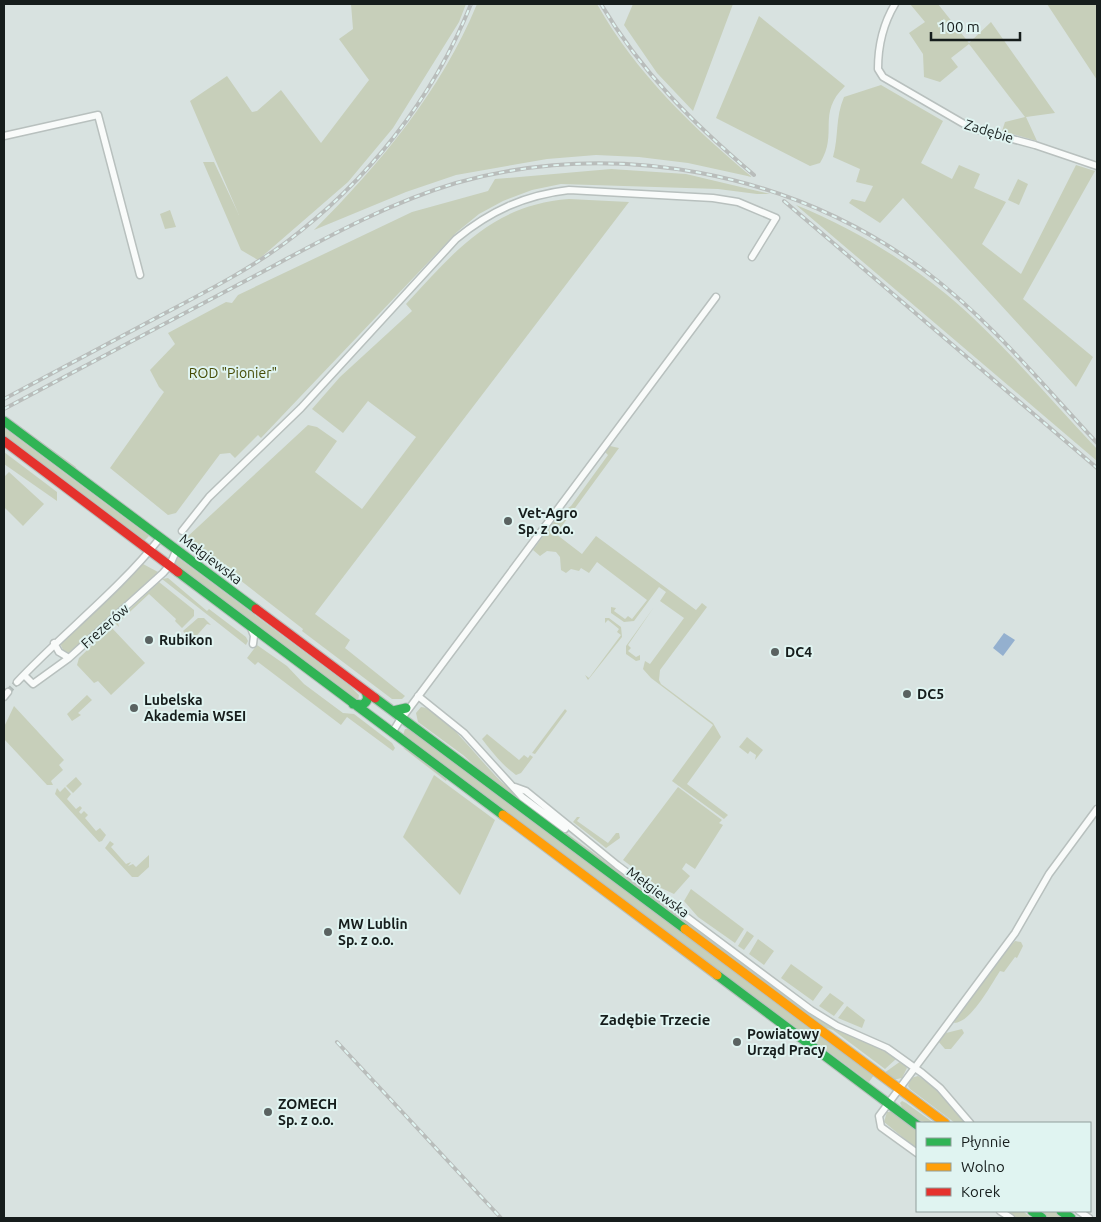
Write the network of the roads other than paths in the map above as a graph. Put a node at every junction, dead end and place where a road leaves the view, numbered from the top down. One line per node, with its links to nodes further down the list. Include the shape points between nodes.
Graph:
1 (895, 4): 3 (street, Zadębie, via 886,22 878,56 878,69 888,81 971,128)
2 (4, 136): 5 (street, via 98,114)
3 (1097, 166)
4 (752, 257): 9 (street, via 776,218 738,202 569,190 509,204 480,220 456,239 301,408 209,497)
5 (140, 275)
6 (716, 297): 19 (street)
7 (4, 421): 10 (main road, Mełgiewska)
8 (4, 441): 12 (main road)
9 (182, 530)
10 (160, 538): 11 (main road, Mełgiewska); 12 (street, Frezerów)
11 (176, 550): 13 (street, Frezerów); 18 (main road, Mełgiewska)
12 (150, 551): 13 (main road); 14 (street, Frezerów)
13 (170, 566): 15 (street, Frezerów); 20 (main road)
14 (54, 643): 15 (street, via 59,652); 16 (street, Frezerów)
15 (69, 658): 16 (street, Frezerów, via 33,684)
16 (24, 675): 17 (street, Frezerów)
17 (17, 682)
18 (366, 692): 20 (main road, via 366,703 362,706); 22 (main road, Mełgiewska)
19 (418, 696): 21 (street); 23 (street); 26 (street, Mełgiewska, via 464,733 494,769 515,787 544,805 617,865 818,1015 880,1045)
20 (353, 704): 24 (main road)
21 (406, 708): 22 (main road); 23 (street)
22 (393, 711): 23 (main road, Mełgiewska)
23 (402, 718): 24 (street); 27 (main road, Mełgiewska)
24 (392, 733): 28 (main road)
25 (1097, 809): 26 (street, via 1048,874 1015,932)
26 (914, 1067): 27 (street); 30 (street, Mełgiewska, via 940,1088)
27 (898, 1089): 28 (street); 29 (main road, Mełgiewska)
28 (888, 1103): 31 (main road); 32 (street, via 879,1116 880,1124)
29 (944, 1122)
30 (969, 1122)
31 (916, 1124)
32 (916, 1151)

